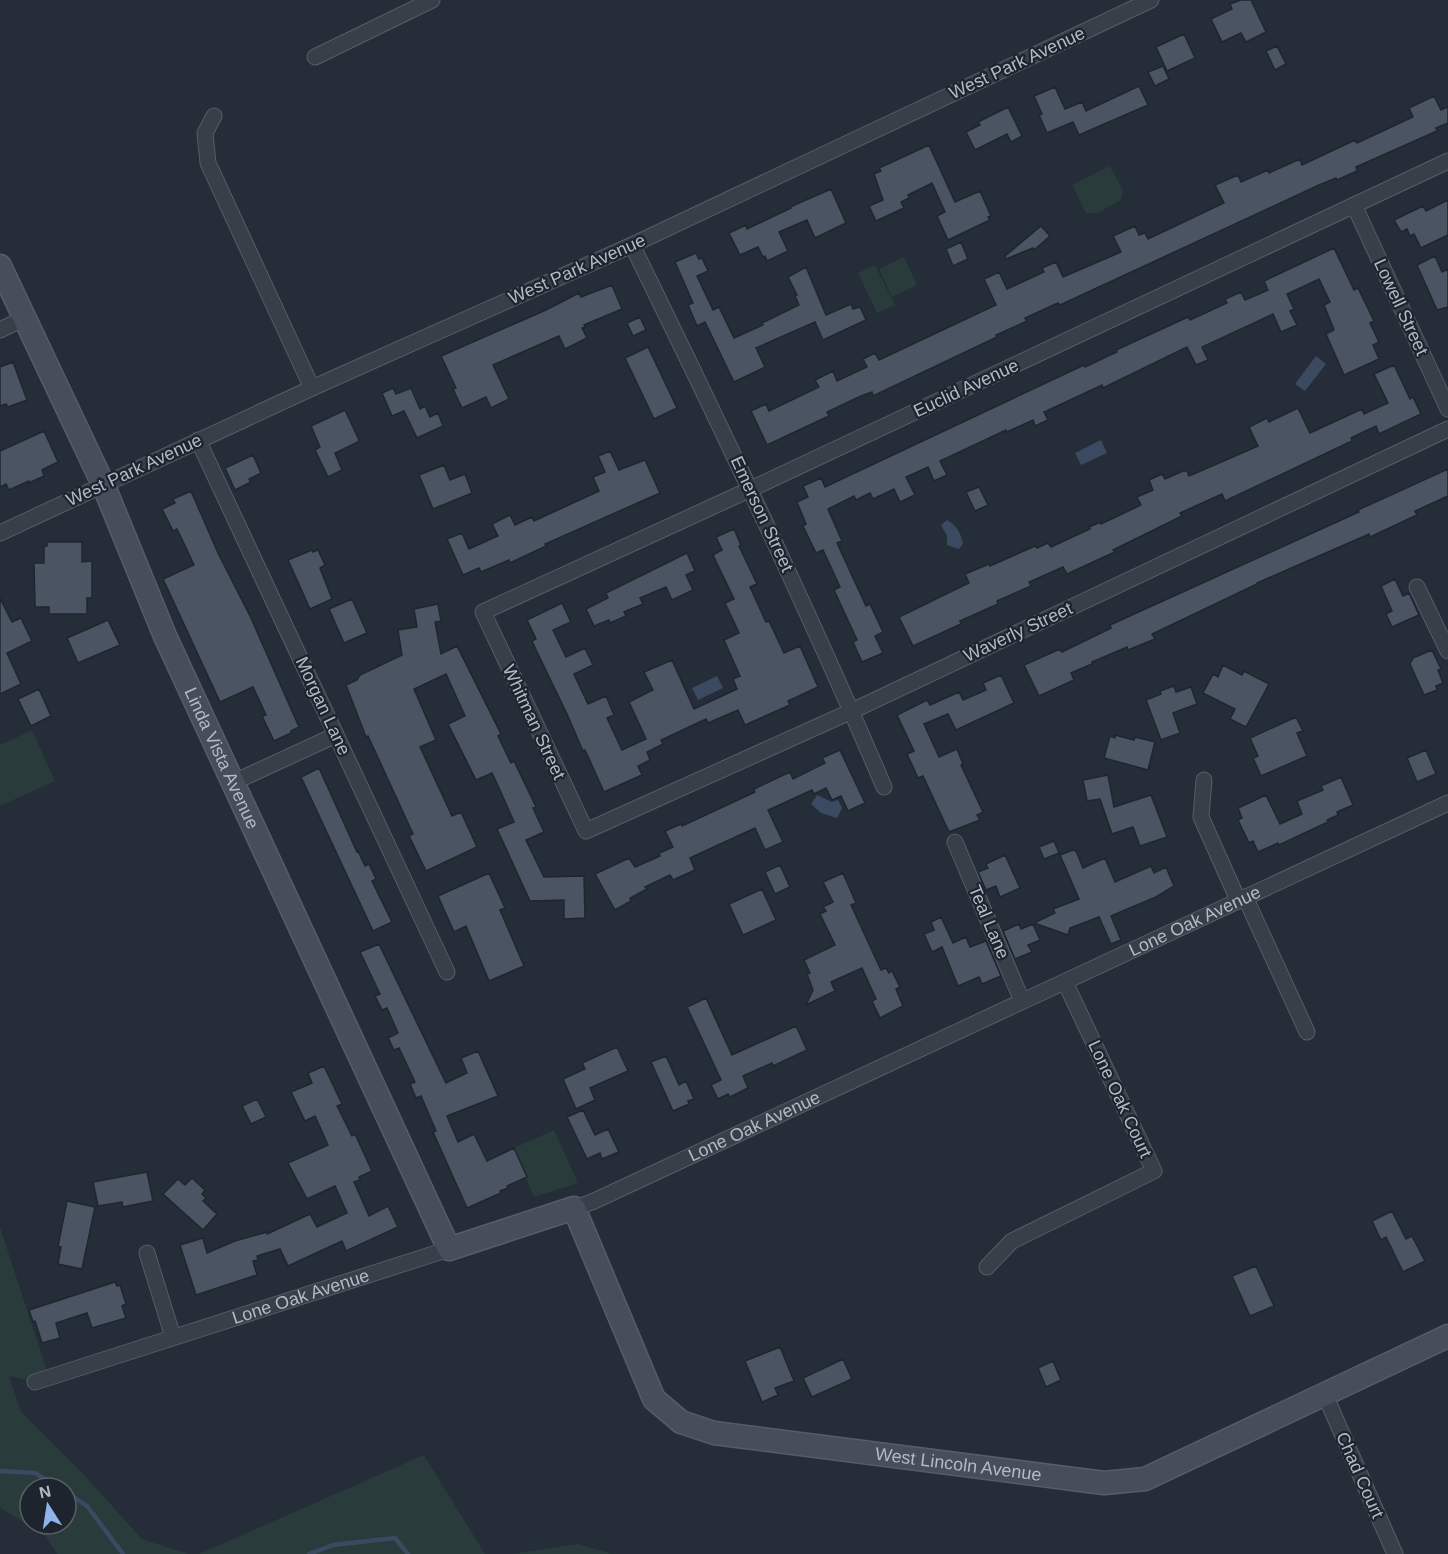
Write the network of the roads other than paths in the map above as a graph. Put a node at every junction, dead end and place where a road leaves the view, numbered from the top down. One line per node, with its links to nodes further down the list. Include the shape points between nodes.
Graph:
1 (432, 0): 3 (street)
2 (1151, 0): 7 (street, West Park Avenue)
3 (315, 57)
4 (214, 116): 11 (street, via 205,133 208,163)
5 (1448, 161): 6 (street, Euclid Avenue)
6 (1354, 205): 12 (street, Lowell Street); 16 (street, Euclid Avenue)
7 (632, 245): 11 (street, West Park Avenue); 16 (street, Emerson Street)
8 (0, 266): 9 (street, Linda Vista Avenue)
9 (25, 318): 10 (street); 15 (street, Linda Vista Avenue)
10 (0, 330)
11 (312, 388): 14 (street, West Park Avenue)
12 (1448, 409)
13 (1448, 429): 21 (street, Waverly Street)
14 (198, 440): 15 (street, West Park Avenue); 22 (street, Morgan Lane)
15 (104, 484): 17 (street, West Park Avenue); 24 (street, Linda Vista Avenue, via 165,636)
16 (751, 489): 19 (street, Euclid Avenue); 21 (street, Emerson Street)
17 (0, 533)
18 (1417, 587): 20 (street)
19 (483, 612): 27 (street, Whitman Street)
20 (1448, 651)
21 (852, 711): 25 (street, Emerson Street); 27 (street, Waverly Street)
22 (336, 735): 24 (street); 30 (street, Morgan Lane)
23 (1204, 780): 29 (street, via 1202,817)
24 (232, 783): 35 (street, Linda Vista Avenue)
25 (884, 787)
26 (1448, 803): 29 (street, Lone Oak Avenue)
27 (586, 831)
28 (955, 842): 32 (street, Teal Lane)
29 (1241, 899): 31 (street, Lone Oak Avenue); 33 (street)
30 (447, 972)
31 (1065, 982): 32 (street, Lone Oak Avenue); 37 (street, Lone Oak Court, via 1154,1171 1012,1241)
32 (1022, 1001): 34 (street, Lone Oak Avenue)
33 (1307, 1032)
34 (574, 1208): 35 (street, Lone Oak Avenue); 41 (street, West Lincoln Avenue, via 654,1398 681,1422 714,1433 1104,1483 1145,1479)
35 (448, 1249): 39 (street, Lone Oak Avenue)
36 (147, 1253): 39 (street)
37 (987, 1267)
38 (1448, 1336): 41 (street, West Lincoln Avenue)
39 (173, 1337): 40 (street, Lone Oak Avenue)
40 (35, 1382)
41 (1325, 1395): 42 (street, Chad Court)
42 (1395, 1554)

